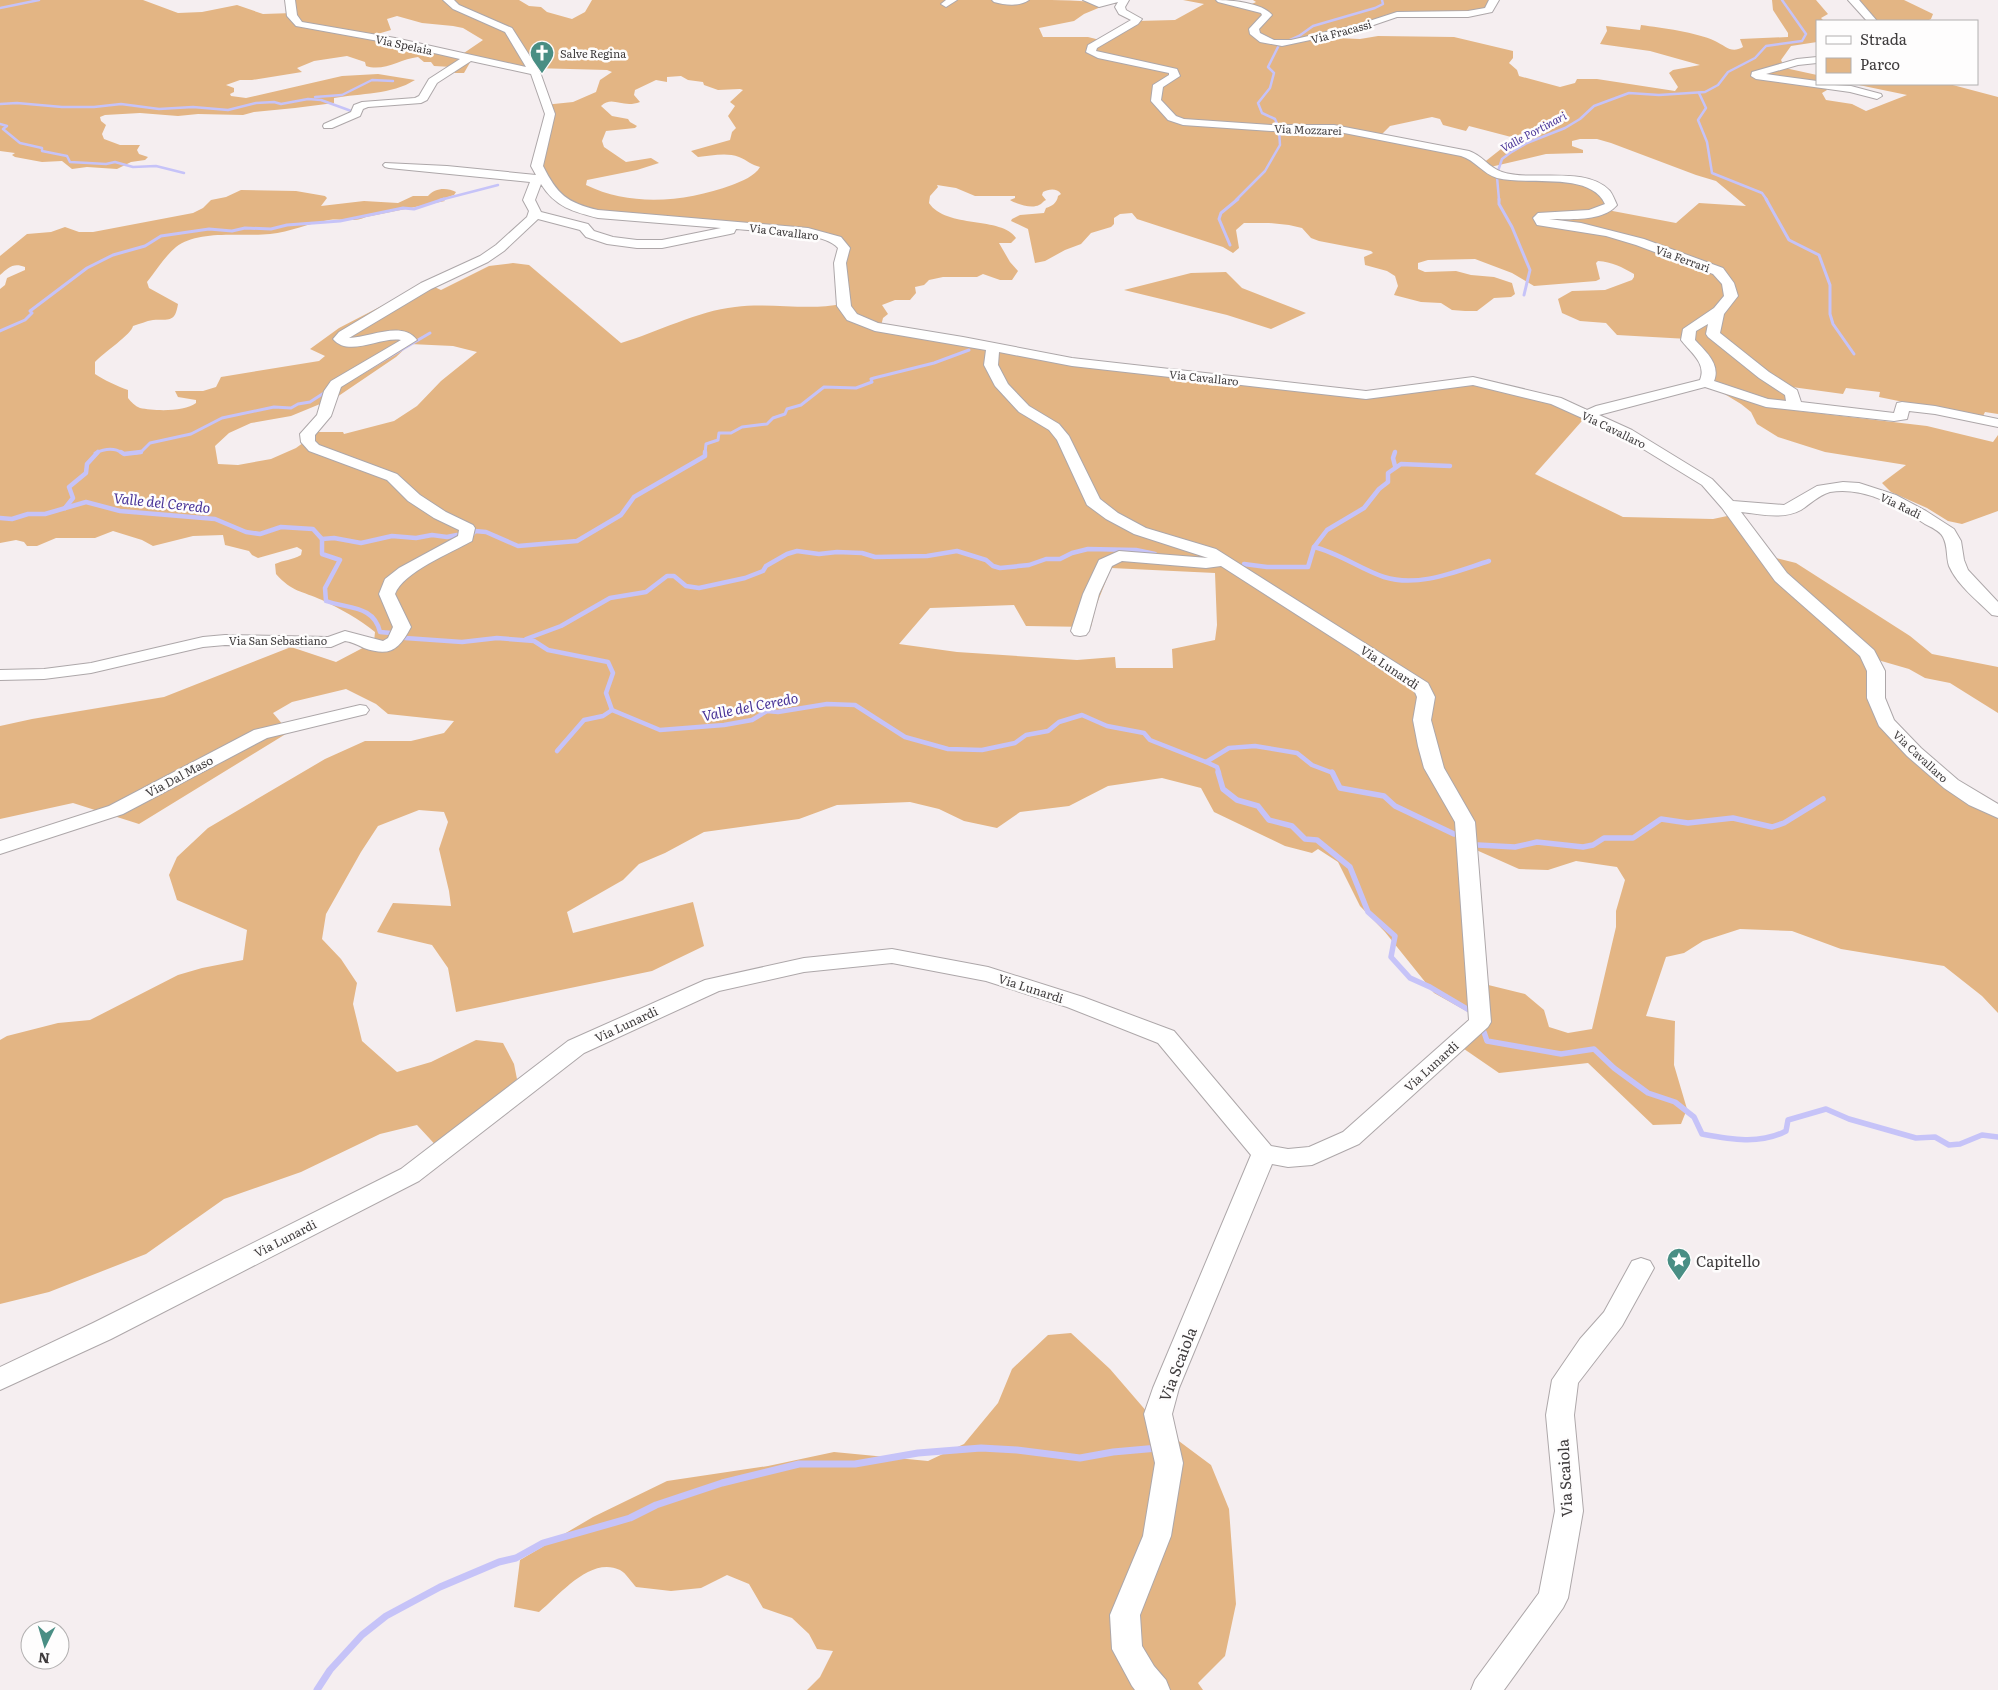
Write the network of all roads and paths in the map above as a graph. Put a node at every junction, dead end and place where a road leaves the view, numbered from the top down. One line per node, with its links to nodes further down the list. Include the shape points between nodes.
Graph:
1 (290, 0): 12 (street, Via Spelaia, via 292,16 299,24)
2 (448, 0): 14 (street, via 456,7 509,30)
3 (997, 0): 4 (street)
4 (1024, 0)
5 (1088, 0): 6 (street, via 1098,4)
6 (1115, 0)
7 (1124, 0): 23 (street, Via Mozzarei, via 1120,7 1122,12 1137,19 1092,47 1091,52 1174,71 1175,76 1158,85 1156,101 1172,118 1183,122 1270,128 1334,128 1456,151 1474,157 1490,171 1508,177 1580,180)
8 (1221, 0): 9 (street, Via Fracassi, via 1264,11 1267,15 1254,29 1255,34 1266,41 1285,44 1368,25 1388,16 1475,14 1490,10)
9 (1494, 0)
10 (1853, 0): 11 (street)
11 (1871, 20)
12 (468, 58): 14 (street, Via Spelaia); 18 (street, via 433,82 423,98 417,101 366,104 358,107 356,114)
13 (1816, 60): 15 (street, via 1768,69 1756,76)
14 (535, 72): 22 (street, via 550,114 537,166)
15 (1816, 84)
16 (1822, 85): 17 (street)
17 (1877, 96)
18 (328, 126)
19 (390, 165): 20 (street)
20 (456, 170): 21 (street); 22 (street)
21 (414, 172)
22 (540, 178): 24 (street, via 529,200); 25 (street, Via Cavallaro, via 553,195 580,210)
23 (1601, 189): 26 (street, Via Ferrari, via 1608,195 1611,205 1608,208 1538,218 1544,223 1581,227 1640,242 1718,271 1728,283 1731,296)
24 (534, 214): 25 (street, via 584,227 590,234 611,241 637,244 662,244); 36 (street, Via San Sebastiano, via 520,230 484,259 426,286 344,335 340,340 343,342 397,335 410,340 336,384 324,416 307,434 308,442 314,448 392,477 414,498 467,528 466,538 391,583 387,594 399,634 384,646 370,644 352,635 339,636 331,642 203,642 90,668)
25 (746, 226): 27 (street, Via Cavallaro, via 808,232 842,244 840,263 844,306 852,317 875,327 963,340)
26 (1717, 314): 28 (street, Via Ferrari, via 1690,329 1688,340 1709,365 1711,375); 29 (street, via 1713,334 1792,394)
27 (993, 348): 30 (street, Via Cavallaro, via 1072,362 1366,395 1472,381 1556,402); 33 (street, Via Lunardi, via 991,365 1002,386 1024,409 1054,427 1064,439 1093,502 1140,531 1210,552)
28 (1706, 382): 29 (street, via 1766,403); 30 (street)
29 (1794, 407): 31 (street, via 1894,417 1902,416 1902,406)
30 (1588, 415): 32 (street, Via Cavallaro, via 1627,433 1707,482)
31 (1998, 423)
32 (1728, 505): 34 (street, Via Radi, via 1788,509 1826,488 1856,488 1889,497 1948,532 1954,540 1957,565); 38 (street, Via Cavallaro, via 1781,577 1868,654 1876,671 1876,698 1886,722 1951,784)
33 (1224, 560): 35 (street, via 1206,563 1119,556 1105,563); 40 (street, Via Lunardi, via 1422,687 1426,696 1422,720 1429,754 1465,822 1480,1022 1351,1138 1312,1156 1288,1158)
34 (1998, 611)
35 (1080, 631)
36 (0, 675)
37 (360, 710): 39 (street, Via Dal Maso, via 261,734 116,810)
38 (1998, 812)
39 (0, 848)
40 (1264, 1154): 42 (street, Via Lunardi, via 1166,1037 1075,1002 988,974 892,956 804,965 713,985 576,1047 410,1175); 43 (street, Via Scaiola, via 1158,1414 1169,1463 1168,1472 1157,1536 1125,1615 1127,1649)
41 (1641, 1268): 44 (street, Via Scaiola, via 1613,1319 1565,1380 1560,1415 1569,1511 1553,1598)
42 (0, 1379)
43 (1155, 1690)
44 (1486, 1690)

